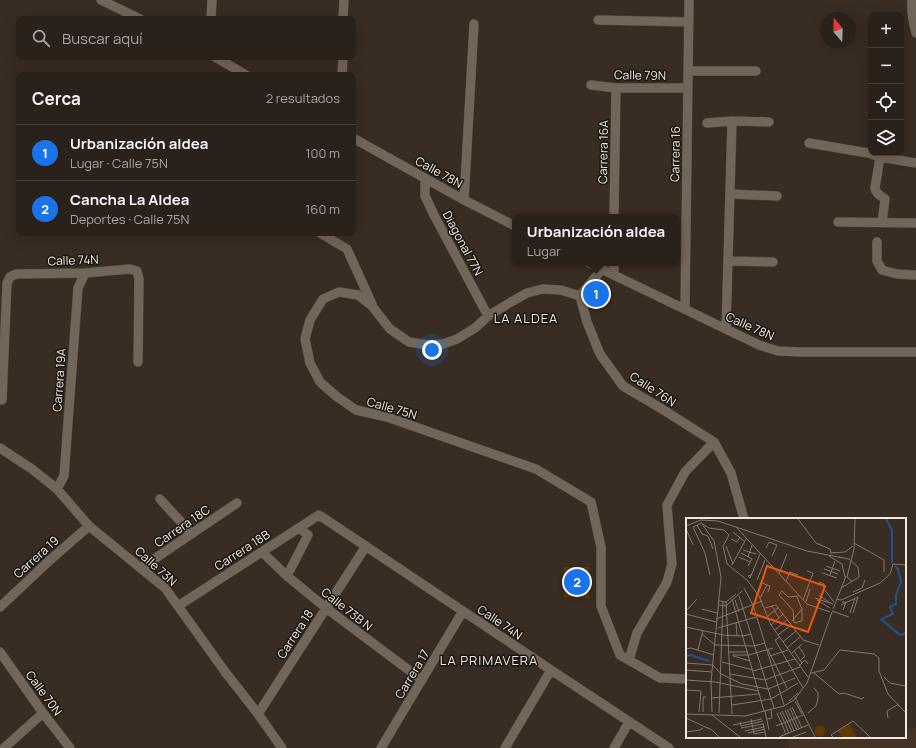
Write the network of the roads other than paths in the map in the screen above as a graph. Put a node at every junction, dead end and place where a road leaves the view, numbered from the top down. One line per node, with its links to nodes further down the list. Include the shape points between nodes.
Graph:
1 (101, 0): 6 (street)
2 (212, 0): 7 (street)
3 (344, 0): 8 (street)
4 (689, 0): 10 (street, Carrera 16)
5 (912, 0): 12 (street)
6 (134, 16)
7 (211, 16)
8 (343, 16)
9 (598, 20): 10 (street)
10 (689, 22): 15 (street, Carrera 16)
11 (474, 24): 32 (street)
12 (916, 32)
13 (220, 60): 17 (street)
14 (343, 60): 18 (street)
15 (688, 71): 16 (street); 21 (street, Carrera 16)
16 (756, 71)
17 (241, 72)
18 (342, 72)
19 (591, 85): 20 (street, Calle 79N)
20 (616, 88): 21 (street, Calle 79N); 33 (street, Carrera 16A)
21 (688, 88): 50 (street, Carrera 16)
22 (732, 121): 23 (street); 24 (street); 30 (street)
23 (769, 122)
24 (707, 123)
25 (356, 140): 29 (street, Calle 78N)
26 (809, 143): 27 (street)
27 (880, 157): 28 (street); 35 (street, via 875,192 885,200)
28 (916, 163)
29 (425, 178): 32 (street, Calle 78N); 51 (street, Diagonal 77N, via 425,196)
30 (730, 194): 31 (street); 40 (street)
31 (777, 196)
32 (464, 200): 37 (street, Calle 78N)
33 (614, 214)
34 (838, 222): 35 (street)
35 (882, 223): 36 (street)
36 (916, 223)
37 (512, 224)
38 (325, 236): 49 (street, via 347,248)
39 (878, 242): 47 (street, via 878,261 882,270)
40 (728, 262): 41 (street); 52 (street)
41 (773, 262)
42 (596, 266): 44 (street, Calle 78N)
43 (614, 266): 46 (street)
44 (602, 269): 46 (street, Calle 78N); 48 (street)
45 (85, 273): 54 (street, Calle 74N, via 130,269 137,271); 55 (street, Calle 74N, via 16,274 10,277 7,283); 58 (street, Carrera 19A, via 78,288 64,476)
46 (614, 275): 50 (street, Calle 78N)
47 (916, 275)
48 (580, 296): 51 (street, Calle 75N, via 561,290 543,289 527,293); 56 (street, Calle 76N, via 600,354 623,386)
49 (372, 306): 51 (street, Calle 75N, via 390,329 409,342 428,345 443,344 457,339); 75 (street, Calle 75N, via 358,295 339,292 322,299 310,320 305,339 310,363 320,382 356,410 387,417 536,469 591,502 601,547 601,606 620,655)
50 (685, 309): 52 (street, Calle 78N)
51 (488, 316)
52 (726, 329): 53 (street, Calle 78N, via 778,351)
53 (916, 352)
54 (138, 362)
55 (2, 400)
56 (714, 442): 62 (street, via 731,473); 75 (street, via 685,472 667,505 672,564 667,582 637,633)
57 (0, 448): 58 (street, Calle 73N, via 32,469)
58 (57, 490): 63 (street, Calle 73N)
59 (160, 499): 65 (street)
60 (237, 504): 65 (street, Carrera 18C)
61 (319, 515): 64 (street, Carrera 18B); 66 (street, Calle 74N)
62 (744, 518)
63 (90, 526): 68 (street, Calle 73N); 71 (street, Carrera 19)
64 (299, 528): 67 (street, Carrera 18B); 69 (street, via 308,535)
65 (192, 534): 68 (street, Carrera 18C)
66 (366, 546): 72 (street, Carrera 18); 73 (street, Calle 74N)
67 (262, 552): 69 (street, Calle 73B N); 70 (street, Carrera 18B)
68 (141, 568): 70 (street, Calle 73N, via 165,588)
69 (287, 576): 72 (street, Calle 73B N)
70 (178, 606): 80 (street, Calle 73N)
71 (0, 607)
72 (326, 608): 78 (street, Calle 73B N); 80 (street, Carrera 18)
73 (463, 611): 76 (street, Calle 74N); 78 (street, Carrera 17)
74 (0, 652): 79 (street, Calle 70N)
75 (629, 660): 77 (street, Calle 75N, via 660,678)
76 (551, 670): 81 (street, Calle 74N); 86 (street)
77 (686, 679)
78 (422, 680): 85 (street, Carrera 17)
79 (43, 713): 82 (street); 83 (street, Calle 70N)
80 (258, 714): 84 (street, Calle 73N)
81 (629, 722): 87 (street); 88 (street, Calle 74N)
82 (4, 748)
83 (70, 748)
84 (282, 748)
85 (381, 748)
86 (505, 748)
87 (614, 748)
88 (669, 748)

